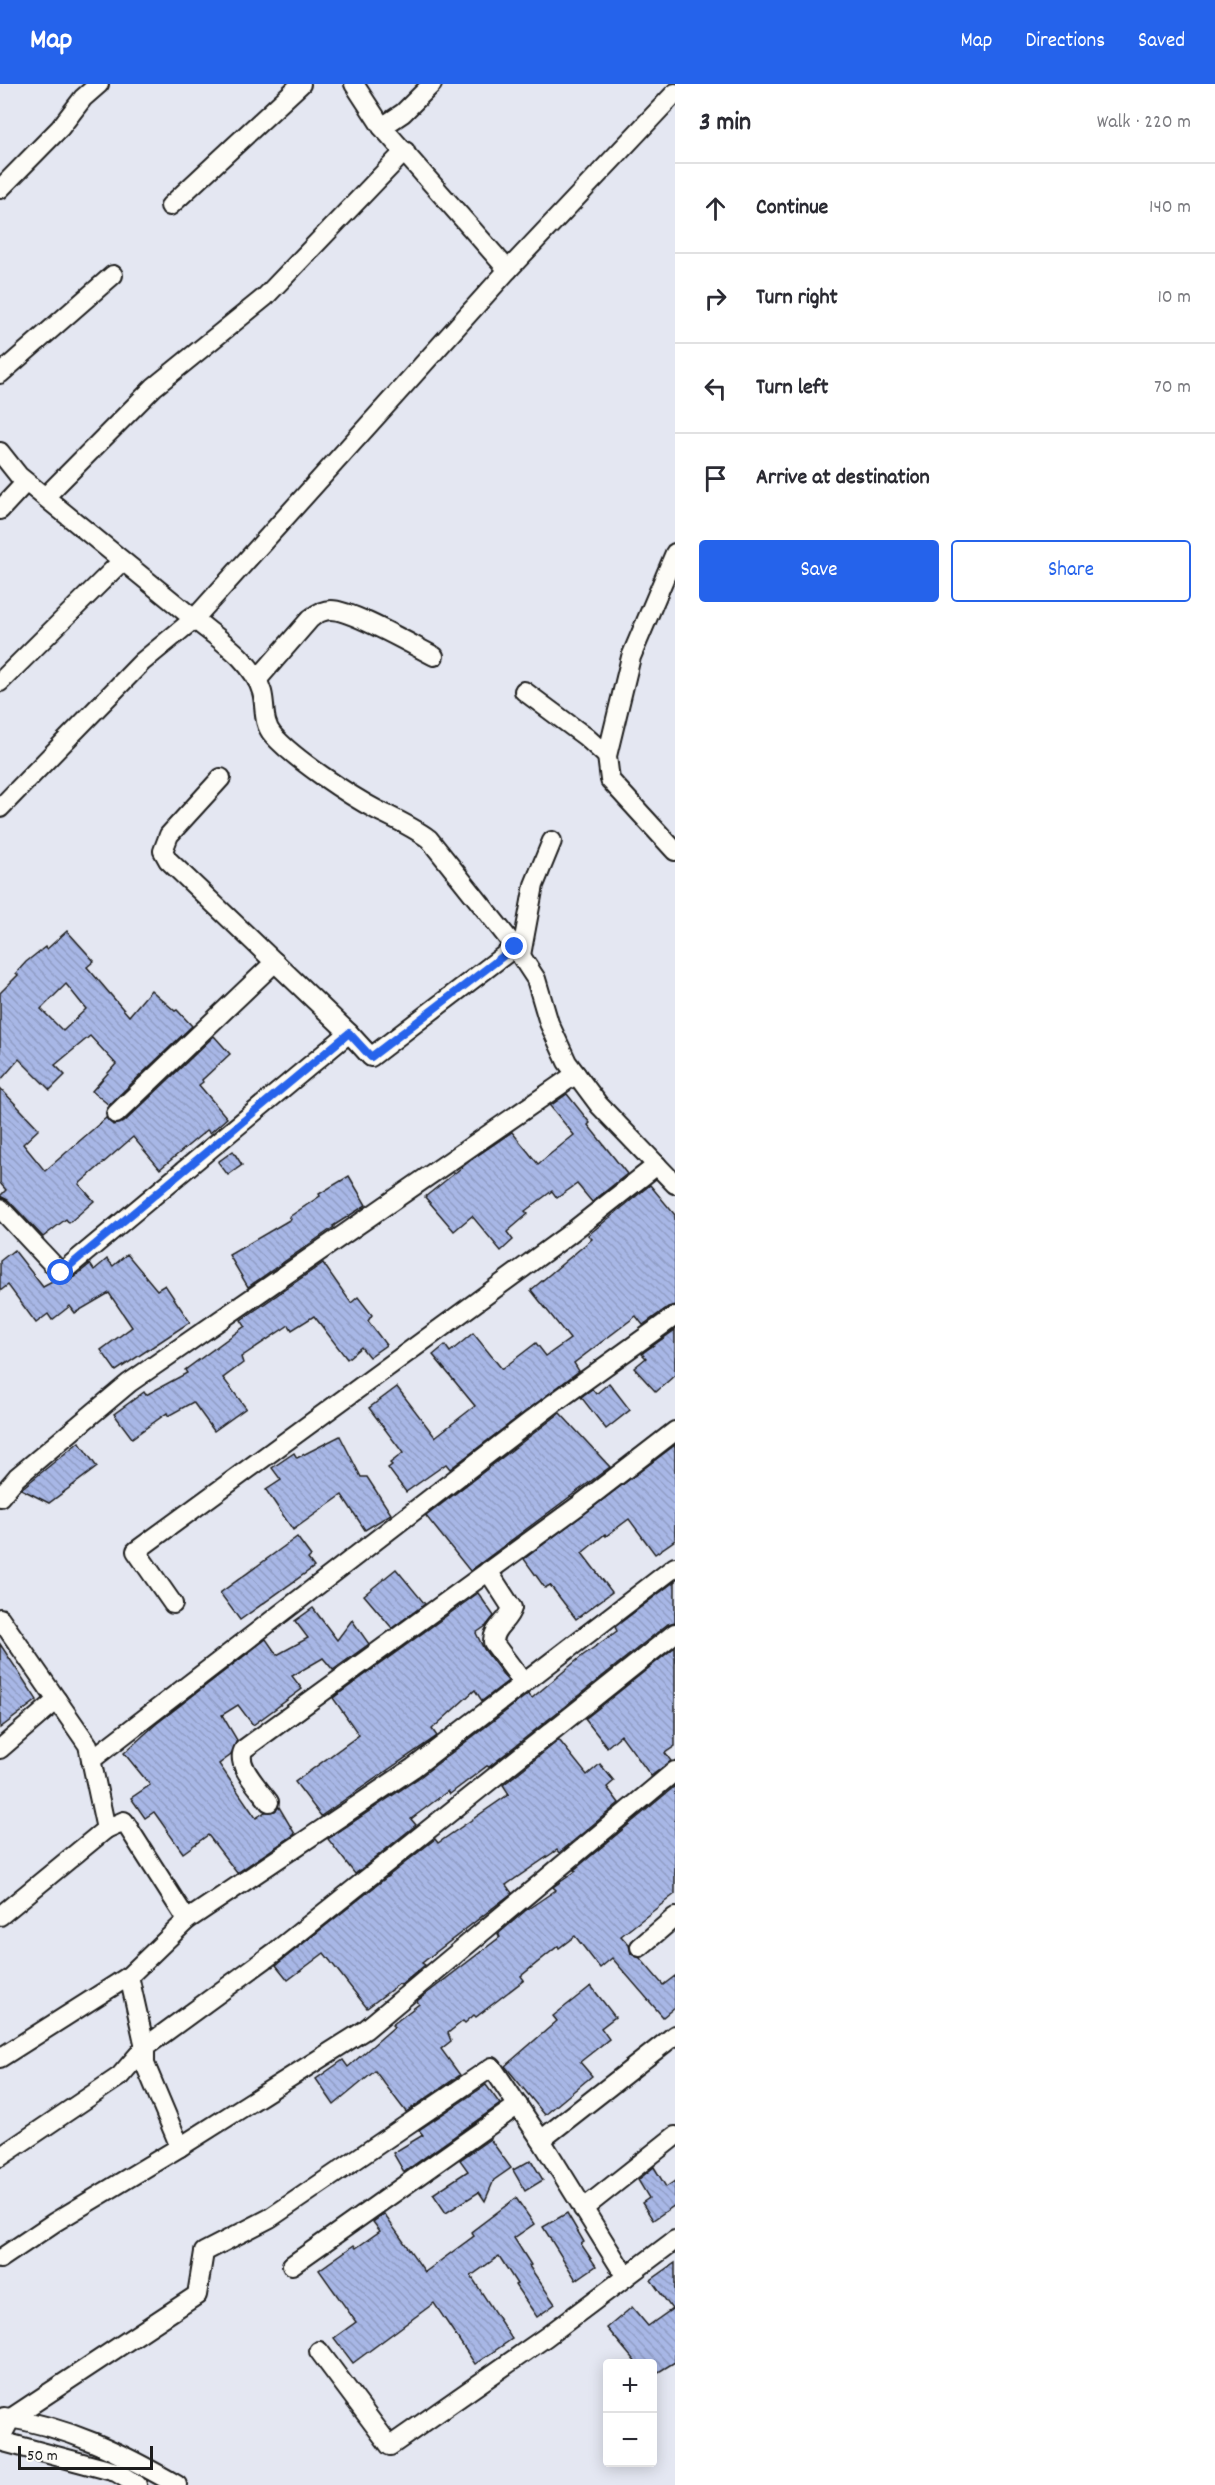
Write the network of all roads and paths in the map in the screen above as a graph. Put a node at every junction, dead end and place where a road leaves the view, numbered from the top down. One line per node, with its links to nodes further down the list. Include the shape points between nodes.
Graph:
1 (99, 84): 8 (street)
2 (300, 84): 9 (street)
3 (354, 84): 6 (street)
4 (432, 84): 6 (street)
5 (675, 93): 10 (street)
6 (392, 120): 7 (street)
7 (405, 151): 10 (street); 15 (street, via 265,297 154,387)
8 (0, 189)
9 (170, 206)
10 (508, 270): 19 (street)
11 (113, 274): 12 (street)
12 (0, 374)
13 (0, 452): 14 (street)
14 (26, 482): 15 (street); 16 (street)
15 (45, 497): 18 (street)
16 (0, 510)
17 (675, 553): 24 (street, via 631,657)
18 (122, 561): 19 (street); 22 (street)
19 (194, 619): 21 (street, via 238,655); 26 (street, via 142,662)
20 (434, 656): 21 (street, via 341,611 330,610 310,619)
21 (257, 680): 29 (street, via 264,717 273,735 350,793 429,839)
22 (0, 682)
23 (524, 691): 24 (street)
24 (607, 756): 28 (street, via 610,780)
25 (221, 778): 30 (street, via 169,835 163,851)
26 (0, 808)
27 (552, 841): 29 (street, via 534,885)
28 (675, 851)
29 (518, 951): 31 (street, via 371,1057); 32 (street, via 536,979 549,1023)
30 (275, 962): 31 (street); 33 (street)
31 (349, 1033): 35 (street, via 61,1273)
32 (576, 1074): 34 (street, via 599,1105); 38 (street, via 129,1383)
33 (116, 1114)
34 (669, 1174): 41 (street, via 568,1235 136,1551)
35 (0, 1208)
36 (675, 1316): 47 (street, via 554,1403)
37 (675, 1431): 40 (street)
38 (1, 1493)
39 (675, 1567): 44 (street)
40 (488, 1571): 44 (street, via 512,1608 495,1631 493,1642); 49 (street, via 244,1749 240,1756 242,1764)
41 (173, 1604)
42 (0, 1618): 45 (street)
43 (675, 1633): 57 (street, via 275,1952)
44 (523, 1682): 53 (street, via 367,1801)
45 (57, 1700): 46 (street); 47 (street, via 88,1745)
46 (0, 1749)
47 (91, 1760): 50 (street)
48 (675, 1771): 62 (street, via 365,2030)
49 (269, 1802)
50 (106, 1829): 51 (street); 53 (street, via 124,1821)
51 (0, 1916)
52 (675, 1917): 54 (street)
53 (187, 1920): 55 (street)
54 (639, 1947)
55 (129, 1976): 57 (street); 58 (street)
56 (675, 2036): 61 (street)
57 (145, 2047): 62 (street, via 145,2064); 63 (street, via 120,2076)
58 (0, 2058)
59 (518, 2105): 61 (street); 67 (street); 70 (street, via 492,2067 270,2218 204,2252 197,2295)
60 (675, 2136): 64 (street)
61 (542, 2140): 64 (street)
62 (180, 2147): 66 (street)
63 (0, 2157)
64 (583, 2209): 68 (street)
65 (675, 2240): 68 (street)
66 (0, 2259)
67 (292, 2265)
68 (626, 2277): 69 (street, via 390,2446)
69 (319, 2351)
70 (6, 2417): 71 (street); 73 (street, via 84,2436)
71 (0, 2440): 72 (street, via 116,2472)
72 (131, 2484)
73 (177, 2485)

